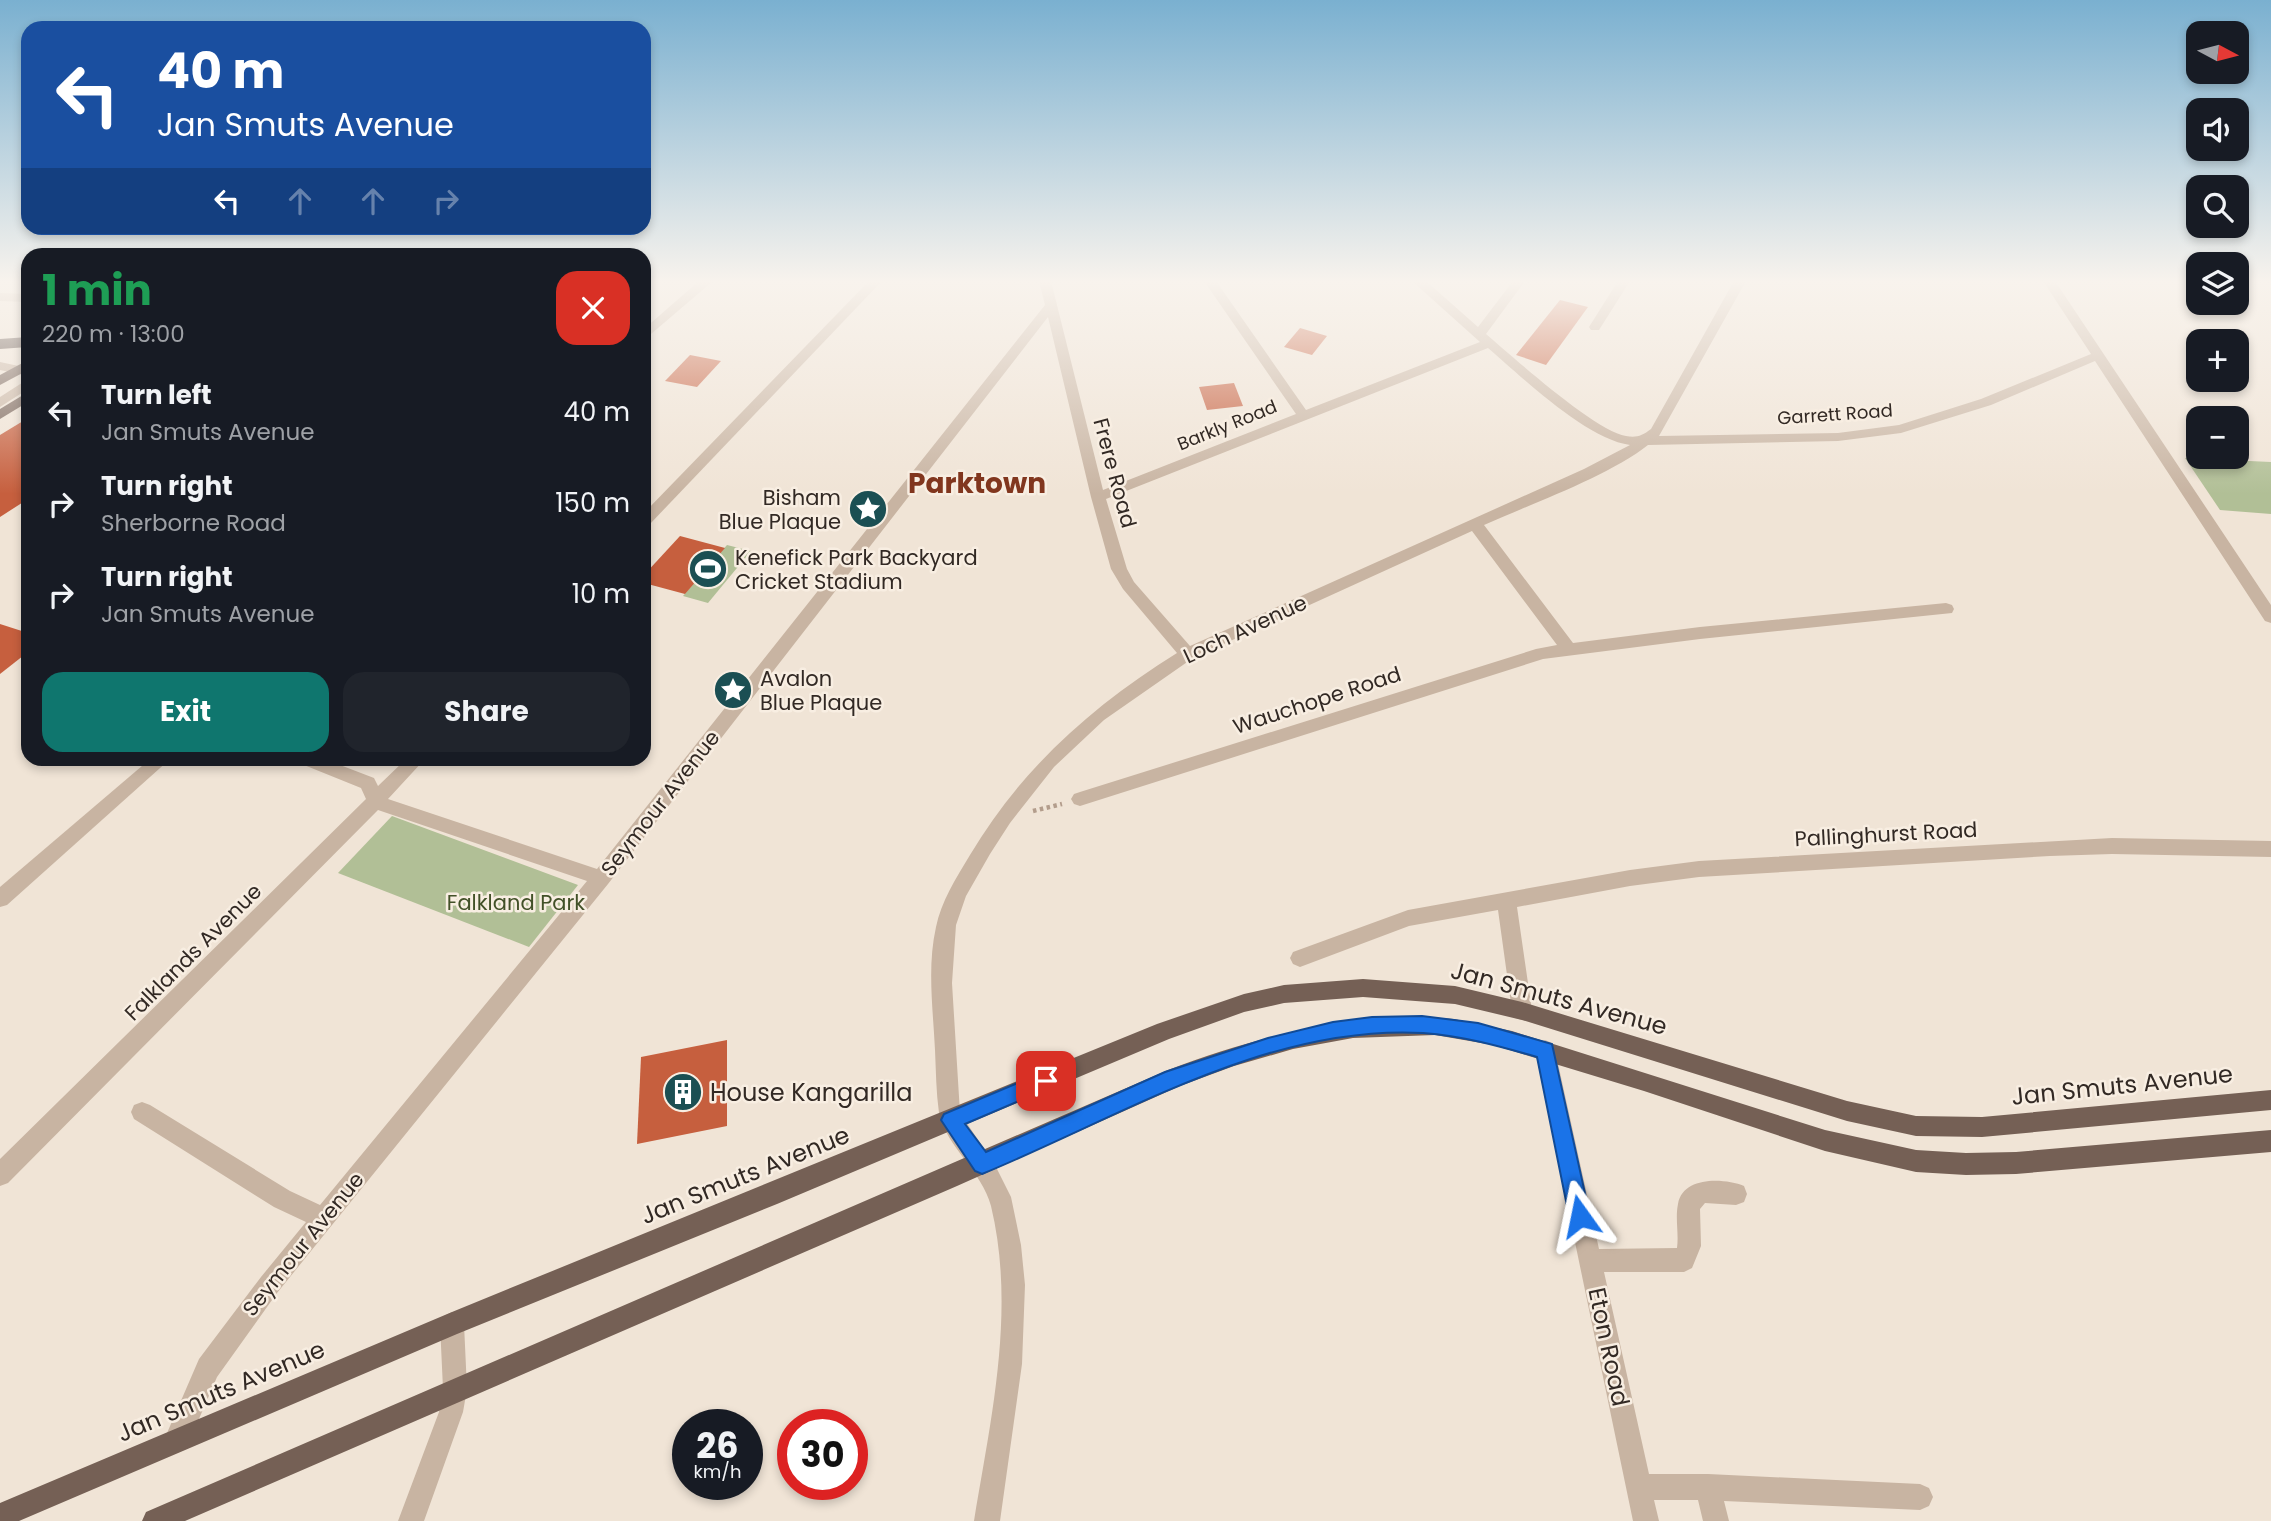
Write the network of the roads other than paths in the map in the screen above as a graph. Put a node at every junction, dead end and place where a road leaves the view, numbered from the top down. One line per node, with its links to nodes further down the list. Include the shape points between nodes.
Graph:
1 (808, 352): 23 (street)
2 (1014, 352): 35 (street, Seymour Avenue)
3 (1063, 352): 22 (street, Frere Road)
4 (1259, 352): 20 (street)
5 (1451, 352): 20 (street, Barkly Road)
6 (1498, 352): 21 (street, Garrett Road, via 1617,440)
7 (1701, 352): 21 (street, Loch Avenue)
8 (2093, 352): 9 (street)
9 (2096, 356): 21 (street, Garrett Road, via 1986,402 1901,429 1838,437); 26 (street)
10 (0, 366): 11 (street)
11 (21, 369)
12 (21, 371): 13 (main road)
13 (0, 381)
14 (0, 387): 15 (street)
15 (21, 389)
16 (21, 392): 18 (street)
17 (21, 395): 19 (main road)
18 (0, 403)
19 (0, 415)
20 (1303, 415): 22 (street, Barkly Road)
21 (1647, 441): 24 (street, Loch Avenue)
22 (1098, 497): 28 (street, Frere Road, via 1128,585)
23 (651, 515)
24 (1475, 524): 27 (street); 28 (street, Loch Avenue)
25 (1946, 610): 27 (street, Wauchope Road)
26 (2271, 617)
27 (1568, 648): 32 (street, Wauchope Road)
28 (1187, 654): 43 (street, Loch Avenue, via 1077,733 1036,773 1002,818 952,905 942,967)
29 (153, 766): 36 (street)
30 (325, 766): 33 (street, via 368,783)
31 (410, 766): 33 (street, Falklands Avenue)
32 (1080, 799)
33 (376, 802): 35 (street); 46 (street, Falklands Avenue)
34 (2271, 849): 37 (street, Pallinghurst Road, via 2112,846 1820,860 1658,875)
35 (601, 878): 48 (street, Seymour Avenue)
36 (0, 899)
37 (1506, 900): 38 (street, Pallinghurst Road, via 1408,918); 39 (street)
38 (1300, 958)
39 (1522, 1012): 41 (main road, Jan Smuts Avenue, via 1847,1111 1916,1126 1982,1127); 43 (main road, Jan Smuts Avenue, via 1455,995 1326,989 1284,994 1164,1031)
40 (1545, 1051): 44 (main road, via 1800,1133 1923,1163 1992,1166); 45 (main road, via 1478,1031 1422,1025 1333,1030 1172,1078); 49 (street, Eton Road)
41 (2271, 1100)
42 (142, 1112): 48 (street, via 282,1199)
43 (951, 1120): 45 (street); 50 (main road, Jan Smuts Avenue)
44 (2271, 1141)
45 (982, 1164): 51 (main road); 59 (street, via 1002,1204 1014,1323)
46 (0, 1175)
47 (1736, 1194): 49 (street, via 1702,1192 1689,1204 1689,1246 1684,1260)
48 (323, 1217): 52 (street, Seymour Avenue, via 208,1368)
49 (1590, 1261): 53 (street, Eton Road)
50 (452, 1324): 51 (street); 52 (main road, Jan Smuts Avenue)
51 (455, 1389): 57 (main road); 58 (street, via 452,1412)
52 (177, 1440): 56 (main road, Jan Smuts Avenue)
53 (1639, 1487): 54 (street); 60 (street, Eton Road)
54 (1708, 1487): 55 (street); 61 (street)
55 (1920, 1497)
56 (0, 1516)
57 (155, 1521)
58 (411, 1521)
59 (987, 1521)
60 (1646, 1521)
61 (1716, 1521)

